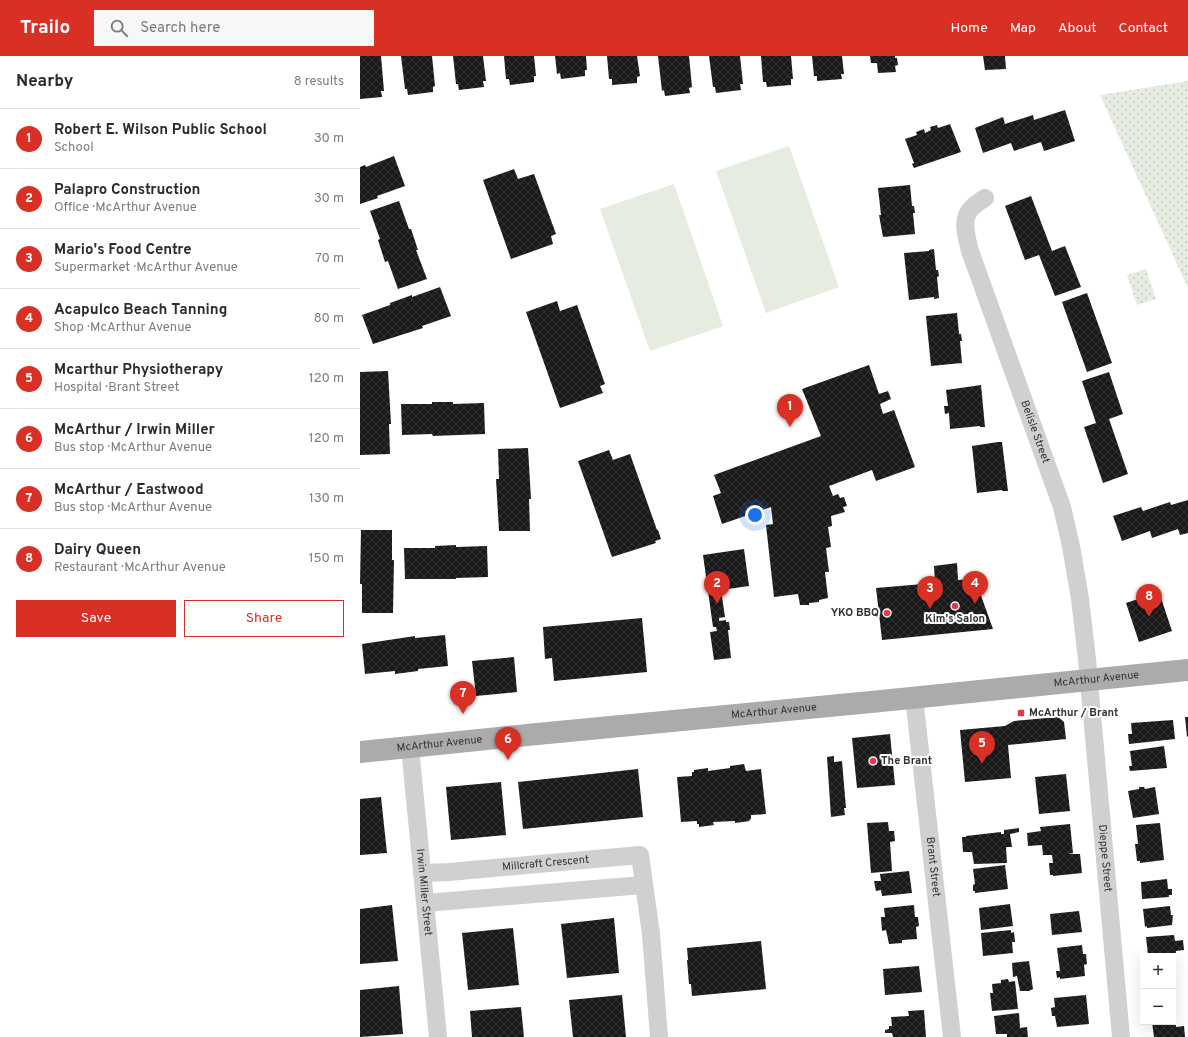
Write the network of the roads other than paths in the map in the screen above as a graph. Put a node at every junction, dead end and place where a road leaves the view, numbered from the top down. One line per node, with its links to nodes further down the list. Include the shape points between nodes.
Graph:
1 (986, 198): 3 (street, Belisle Street, via 970,209 965,217 966,236 1062,508 1080,599)
2 (1188, 670): 3 (main road, McArthur Avenue)
3 (1088, 680): 4 (main road, McArthur Avenue); 13 (street, Dieppe Street)
4 (914, 697): 5 (main road, McArthur Avenue); 12 (street, Brant Street)
5 (410, 747): 6 (main road, McArthur Avenue); 7 (street, Irwin Miller Street)
6 (360, 752)
7 (422, 873): 8 (street, Millcraft Crescent, via 640,855); 9 (street, Irwin Miller Street)
8 (643, 885): 9 (street); 11 (street, Millcraft Crescent, via 651,934)
9 (425, 904): 10 (street, Irwin Miller Street)
10 (438, 1037)
11 (659, 1037)
12 (952, 1037)
13 (1121, 1037)

